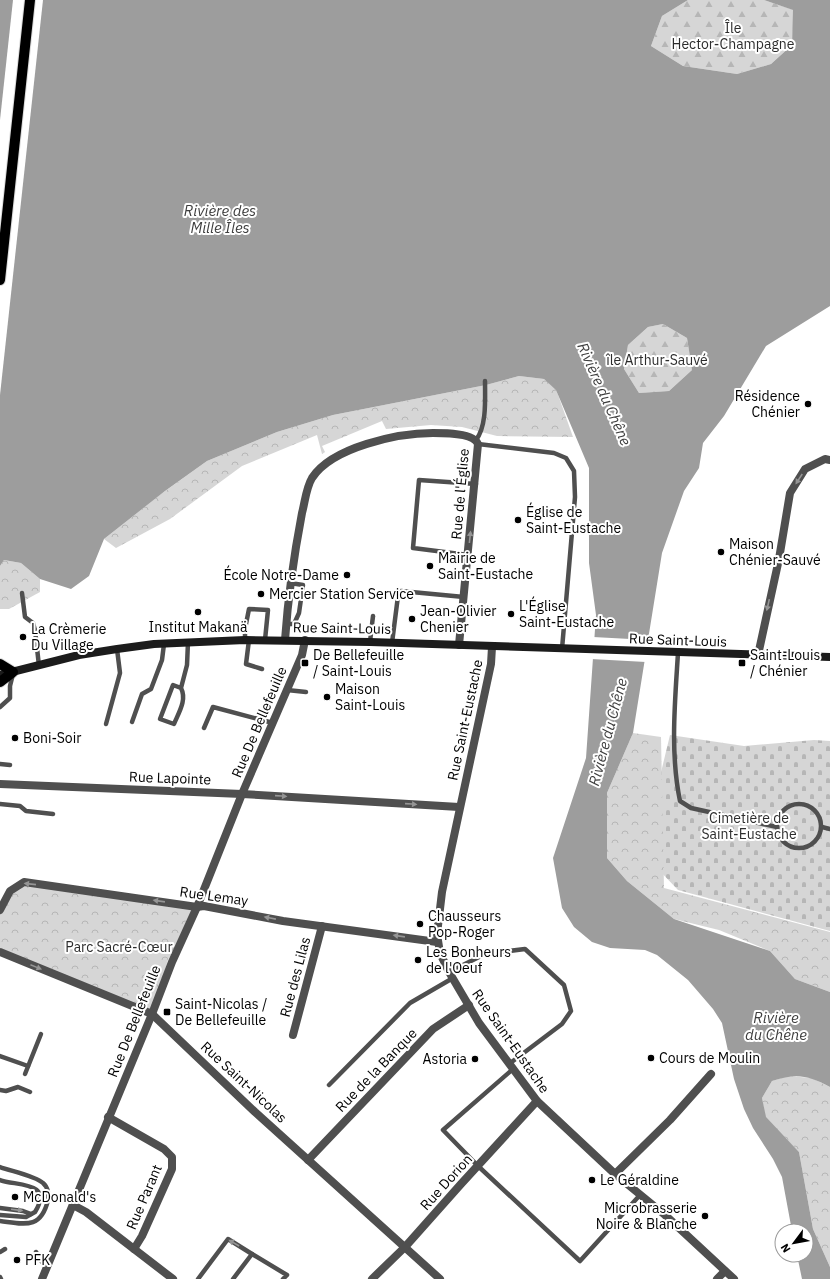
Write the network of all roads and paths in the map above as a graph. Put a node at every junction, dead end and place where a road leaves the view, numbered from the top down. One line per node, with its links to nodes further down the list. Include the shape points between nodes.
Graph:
1 (30, 0): 2 (main road)
2 (0, 280)
3 (485, 381): 4 (lane, via 483,416)
4 (477, 442): 6 (street, Rue de l'Église); 8 (street, via 469,437 433,433 388,437 355,448 322,467 312,478 307,492); 24 (lane, via 554,453 566,458 574,471 575,497)
5 (830, 460): 26 (street, one-way to 26, via 825,459 805,469 790,493)
6 (476, 484): 7 (street, Rue de l'Église, one-way to 6); 7 (lane, via 419,480 413,548)
7 (468, 555): 10 (street, Rue de l'Église)
8 (290, 583): 12 (street); 12 (lane, via 303,585 298,620 294,624)
9 (22, 593): 29 (lane, via 25,617 33,623 36,630)
10 (464, 597): 19 (lane, via 401,591 398,596); 21 (street, Rue de l'Église)
11 (373, 616): 18 (lane)
12 (286, 624): 15 (street)
13 (247, 640): 14 (main road, Rue Saint-Louis); 14 (lane, via 249,609 268,610); 17 (main road, Rue Saint-Louis); 30 (lane, via 246,664)
14 (265, 640): 15 (main road, Rue Saint-Louis)
15 (285, 640): 16 (main road, Rue Saint-Louis)
16 (305, 640): 18 (main road, Rue Saint-Louis); 35 (street, Rue De Bellefeuille, via 302,655)
17 (188, 642): 20 (main road, Rue Saint-Louis); 34 (lane, via 187,665)
18 (370, 642): 19 (main road, Rue Saint-Louis)
19 (392, 642): 21 (main road, Rue Saint-Louis)
20 (164, 644): 23 (main road, Rue Saint-Louis); 38 (lane, via 162,660 151,690 142,694)
21 (459, 645): 22 (main road, Rue Saint-Louis)
22 (492, 646): 24 (main road, Rue Saint-Louis); 47 (street, Rue Saint-Eustache, via 491,664)
23 (117, 649): 29 (main road, Rue Saint-Louis, via 79,655); 39 (lane, via 120,673)
24 (562, 649): 25 (main road, Rue Saint-Louis)
25 (678, 653): 26 (main road, Rue Saint-Louis); 49 (lane, via 675,729 676,781 680,801 691,808)
26 (758, 655): 27 (main road, Rue Saint-Louis)
27 (830, 657)
28 (0, 664): 31 (main road)
29 (39, 666): 31 (main road, Rue Saint-Louis)
30 (262, 669)
31 (13, 672): 32 (main road, Rue Saint-Louis); 33 (main road); 37 (lane, via 10,698)
32 (0, 675)
33 (0, 682)
34 (180, 688): 34 (lane, via 173,685 160,719 174,724 184,696)
35 (287, 690): 36 (lane); 40 (street, Rue De Bellefeuille)
36 (306, 692)
37 (0, 708)
38 (132, 722)
39 (106, 724)
40 (273, 724): 41 (lane, via 212,707); 45 (street, Rue De Bellefeuille)
41 (204, 728)
42 (0, 764): 43 (lane)
43 (10, 765)
44 (0, 784): 45 (street, Rue Lapointe)
45 (242, 794): 47 (street, Rue Lapointe, one-way to 47); 52 (street, Rue De Bellefeuille)
46 (0, 804): 48 (lane, via 20,806 26,811)
47 (459, 807): 55 (street, Rue Saint-Eustache, via 439,913)
48 (53, 814)
49 (777, 827): 50 (lane, via 781,838 796,848 812,844 820,835); 50 (lane, via 782,813 792,805 800,804 813,809 819,815)
50 (822, 827): 51 (lane)
51 (830, 829)
52 (197, 907): 53 (street, Rue Lemay, one-way to 53, via 24,882 10,891); 54 (street, Rue Lemay, one-way to 52, via 204,906); 59 (street, Rue De Bellefeuille)
53 (0, 910)
54 (322, 926): 55 (street, Rue Lemay, one-way to 54); 61 (street, Rue des Lilas)
55 (437, 942): 57 (street, Rue Saint-Eustache)
56 (0, 952): 59 (street, Rue Saint-Nicolas, one-way to 59)
57 (451, 975): 58 (street, Rue Saint-Eustache); 64 (lane, via 485,954 525,949 564,985 571,1011 562,1024); 67 (lane, via 410,1003)
58 (469, 1005): 64 (street, Rue Saint-Eustache); 72 (street, Rue de la Banque, via 433,1028)
59 (152, 1014): 71 (street, Rue De Bellefeuille); 72 (street, Rue Saint-Nicolas)
60 (41, 1034): 63 (lane)
61 (293, 1035)
62 (0, 1056): 63 (lane)
63 (28, 1066): 65 (lane)
64 (511, 1066): 70 (street, Rue Saint-Eustache); 73 (lane, via 443,1130)
65 (25, 1074)
66 (711, 1074): 75 (street, via 670,1120)
67 (330, 1085)
68 (0, 1090): 69 (lane, via 18,1087)
69 (30, 1092)
70 (537, 1102): 73 (street, Rue Dorion); 75 (street, Rue Saint-Eustache)
71 (108, 1118): 78 (street, Rue De Bellefeuille); 85 (street, Rue Parant, via 164,1148 172,1157 172,1169)
72 (308, 1160): 83 (street, Rue Saint-Nicolas)
73 (478, 1166): 77 (lane, via 580,1261); 83 (street, Rue Dorion)
74 (0, 1167): 82 (lane, via 40,1181 46,1188 48,1198 43,1215 35,1222 25,1224)
75 (615, 1174): 77 (street, Rue Saint-Eustache)
76 (0, 1180): 80 (lane, via 30,1185 36,1189 39,1199 37,1209)
77 (640, 1195): 90 (street, Rue Saint-Eustache)
78 (73, 1205): 85 (street); 89 (street, Rue De Bellefeuille)
79 (0, 1208): 80 (lane, one-way to 80)
80 (32, 1214): 81 (lane, via 23,1217)
81 (0, 1215)
82 (0, 1221)
83 (405, 1247): 96 (street, Rue Dorion); 97 (street, Rue Saint-Nicolas)
84 (5, 1249): 86 (lane)
85 (134, 1249): 92 (street)
86 (0, 1252)
87 (36, 1252): 89 (lane)
88 (252, 1254): 93 (lane, one-way to 93, via 228,1239); 94 (lane); 95 (lane, via 287,1275)
89 (47, 1265): 91 (street, Rue De Bellefeuille)
90 (725, 1271): 98 (street); 99 (street, Rue Saint-Eustache)
91 (42, 1279)
92 (173, 1279)
93 (198, 1279)
94 (233, 1279)
95 (283, 1279)
96 (372, 1279)
97 (440, 1279)
98 (717, 1279)
99 (734, 1279)

